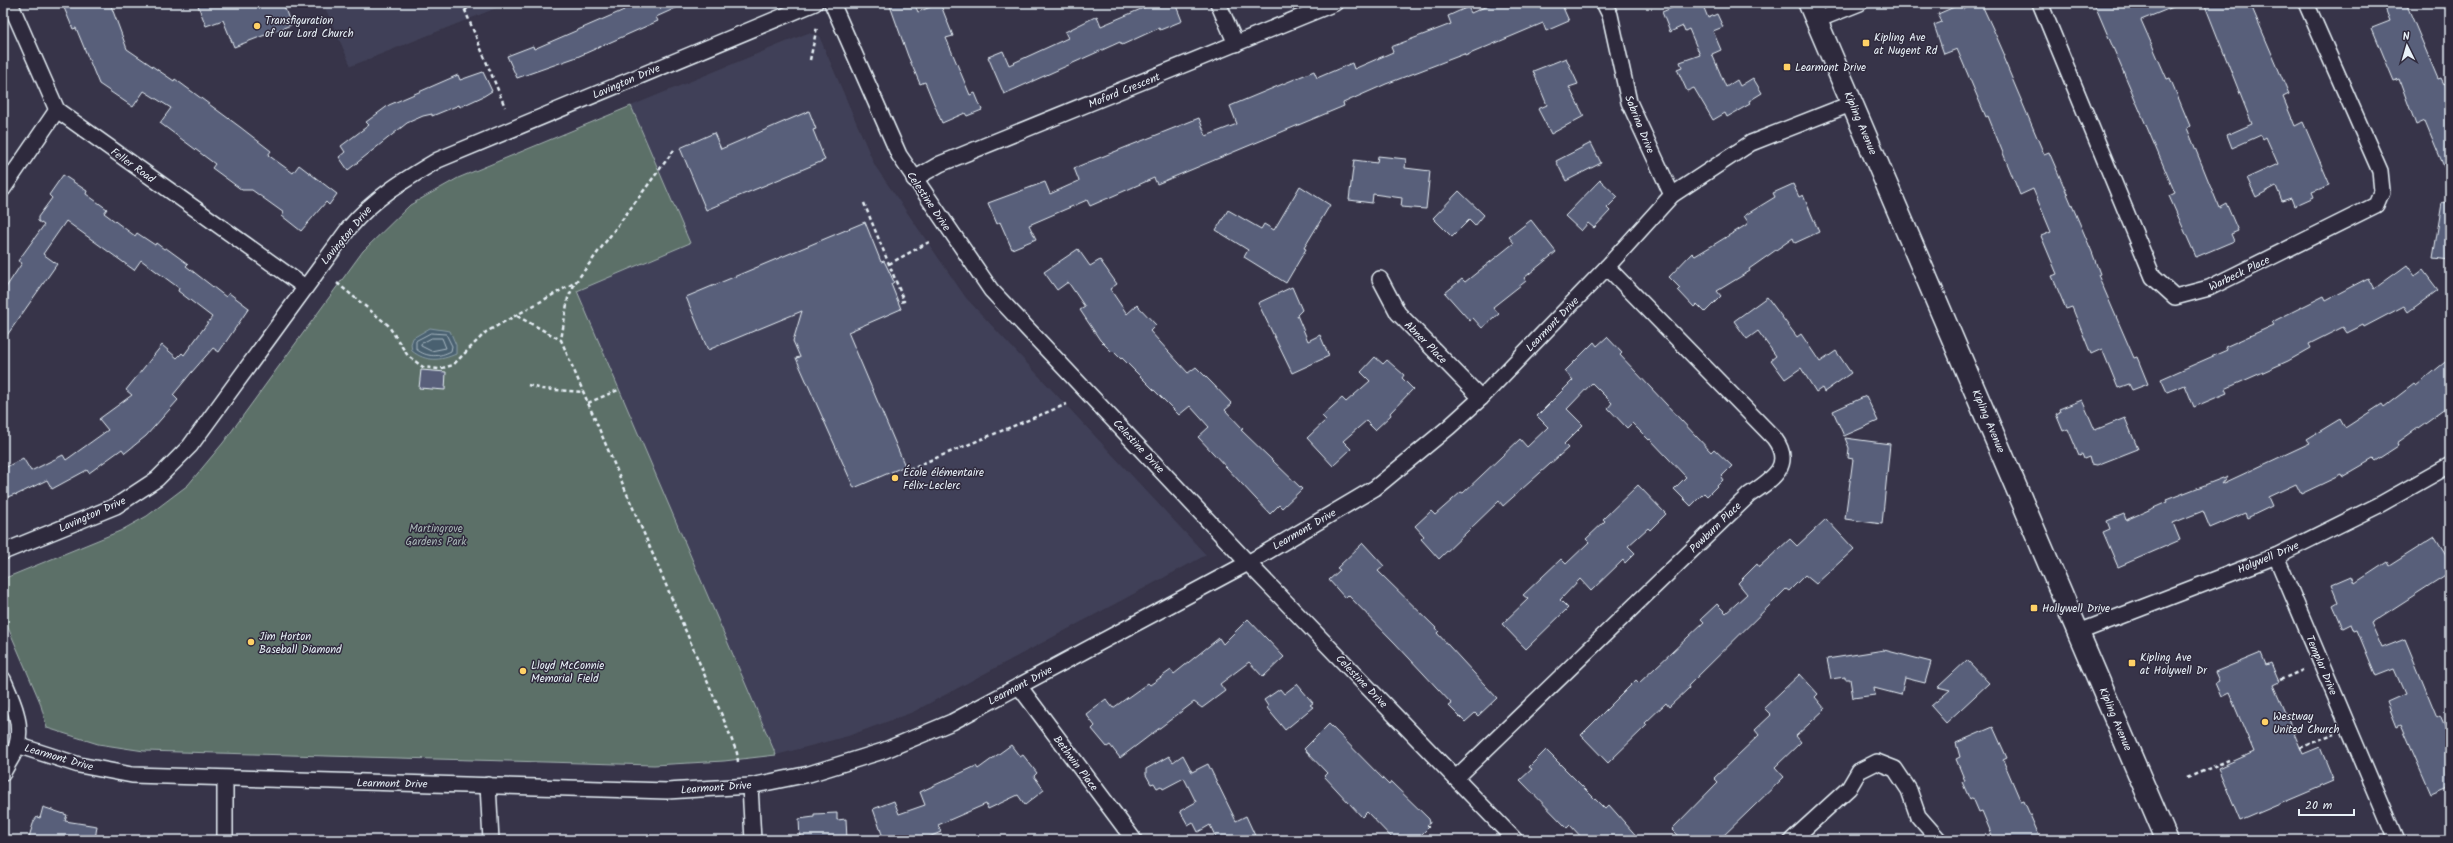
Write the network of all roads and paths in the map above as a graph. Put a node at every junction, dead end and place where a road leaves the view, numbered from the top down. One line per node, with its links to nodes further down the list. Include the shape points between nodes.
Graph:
1 (10, 3): 19 (street)
2 (462, 3): 12 (path)
3 (471, 3): 12 (path)
4 (815, 3): 31 (street, Lavington Drive, via 438,160 384,193 365,209)
5 (832, 3): 21 (street, Celestine Drive, via 893,142)
6 (1218, 3): 15 (street)
7 (1335, 3): 15 (street, Moford Crescent)
8 (1604, 3): 23 (street, Sabrina Drive, via 1610,15 1629,102)
9 (1860, 3): 13 (street)
10 (2040, 3): 11 (street, Warbeck Place, via 2153,277 2175,297 2209,288 2376,205 2382,191 2380,171)
11 (2306, 3)
12 (465, 11): 18 (path)
13 (1813, 12): 17 (main road, Kipling Avenue)
14 (817, 27): 16 (path)
15 (1236, 44): 21 (street, Moford Crescent, via 940,164)
16 (810, 60)
17 (1853, 103): 23 (street, Learmont Drive, via 1751,143); 46 (main road, Kipling Avenue)
18 (505, 107)
19 (57, 110): 22 (street); 31 (street, Feller Road)
20 (674, 150): 29 (path)
21 (914, 179): 45 (street, Celestine Drive, via 991,290)
22 (3, 188)
23 (1672, 195): 27 (street, Learmont Drive)
24 (864, 203): 26 (path)
25 (929, 242): 26 (path)
26 (889, 264): 32 (path, via 904,301)
27 (1607, 267): 38 (street, Learmont Drive); 57 (street, Powburn Place, via 1774,438 1782,448 1783,463 1771,480 1743,500)
28 (1380, 279): 38 (street, Abner Place, via 1398,313)
29 (575, 283): 33 (path); 34 (path, via 568,298)
30 (337, 284): 33 (path, via 388,324 408,356 423,367 439,369 453,365 486,332)
31 (305, 287): 43 (street, Lavington Drive, via 190,446 157,479 116,506)
32 (900, 302)
33 (516, 316): 34 (path)
34 (561, 340): 37 (path)
35 (528, 385): 37 (path, via 542,389)
36 (618, 390): 39 (path)
37 (583, 392): 39 (path)
38 (1481, 398): 45 (street, Learmont Drive, via 1375,488)
39 (588, 403): 55 (path, via 726,725)
40 (1067, 404): 42 (path)
41 (2450, 465): 44 (street, Holywell Drive, via 2379,505)
42 (910, 469)
43 (3, 552)
44 (2276, 556): 46 (street, Holywell Drive); 47 (street, Templar Drive)
45 (1248, 562): 50 (street, Learmont Drive); 57 (street, Celestine Drive)
46 (2079, 632): 69 (main road, Kipling Avenue)
47 (2320, 662): 49 (path); 51 (street, Templar Drive)
48 (3, 679): 52 (street, via 18,722)
49 (2280, 680)
50 (1019, 686): 61 (street, Learmont Drive, via 952,722 883,751 809,774); 65 (street, Bethwin Place)
51 (2348, 728): 53 (path); 70 (street, Templar Drive)
52 (17, 745): 56 (street); 59 (street, Learmont Drive, via 79,765 132,775)
53 (2300, 748)
54 (2229, 760): 58 (path)
55 (738, 762)
56 (3, 773)
57 (1456, 778): 66 (street, Celestine Drive)
58 (2187, 778)
59 (226, 779): 60 (street, Learmont Drive); 62 (street)
60 (488, 785): 61 (street, Learmont Drive, via 667,791); 63 (street)
61 (750, 786): 64 (street)
62 (225, 840)
63 (491, 840)
64 (753, 840)
65 (1134, 840)
66 (1515, 840)
67 (1792, 840): 68 (street, via 1849,788 1858,771 1877,762 1895,769 1909,790 1918,816)
68 (1939, 840)
69 (2167, 840)
70 (2396, 840)

